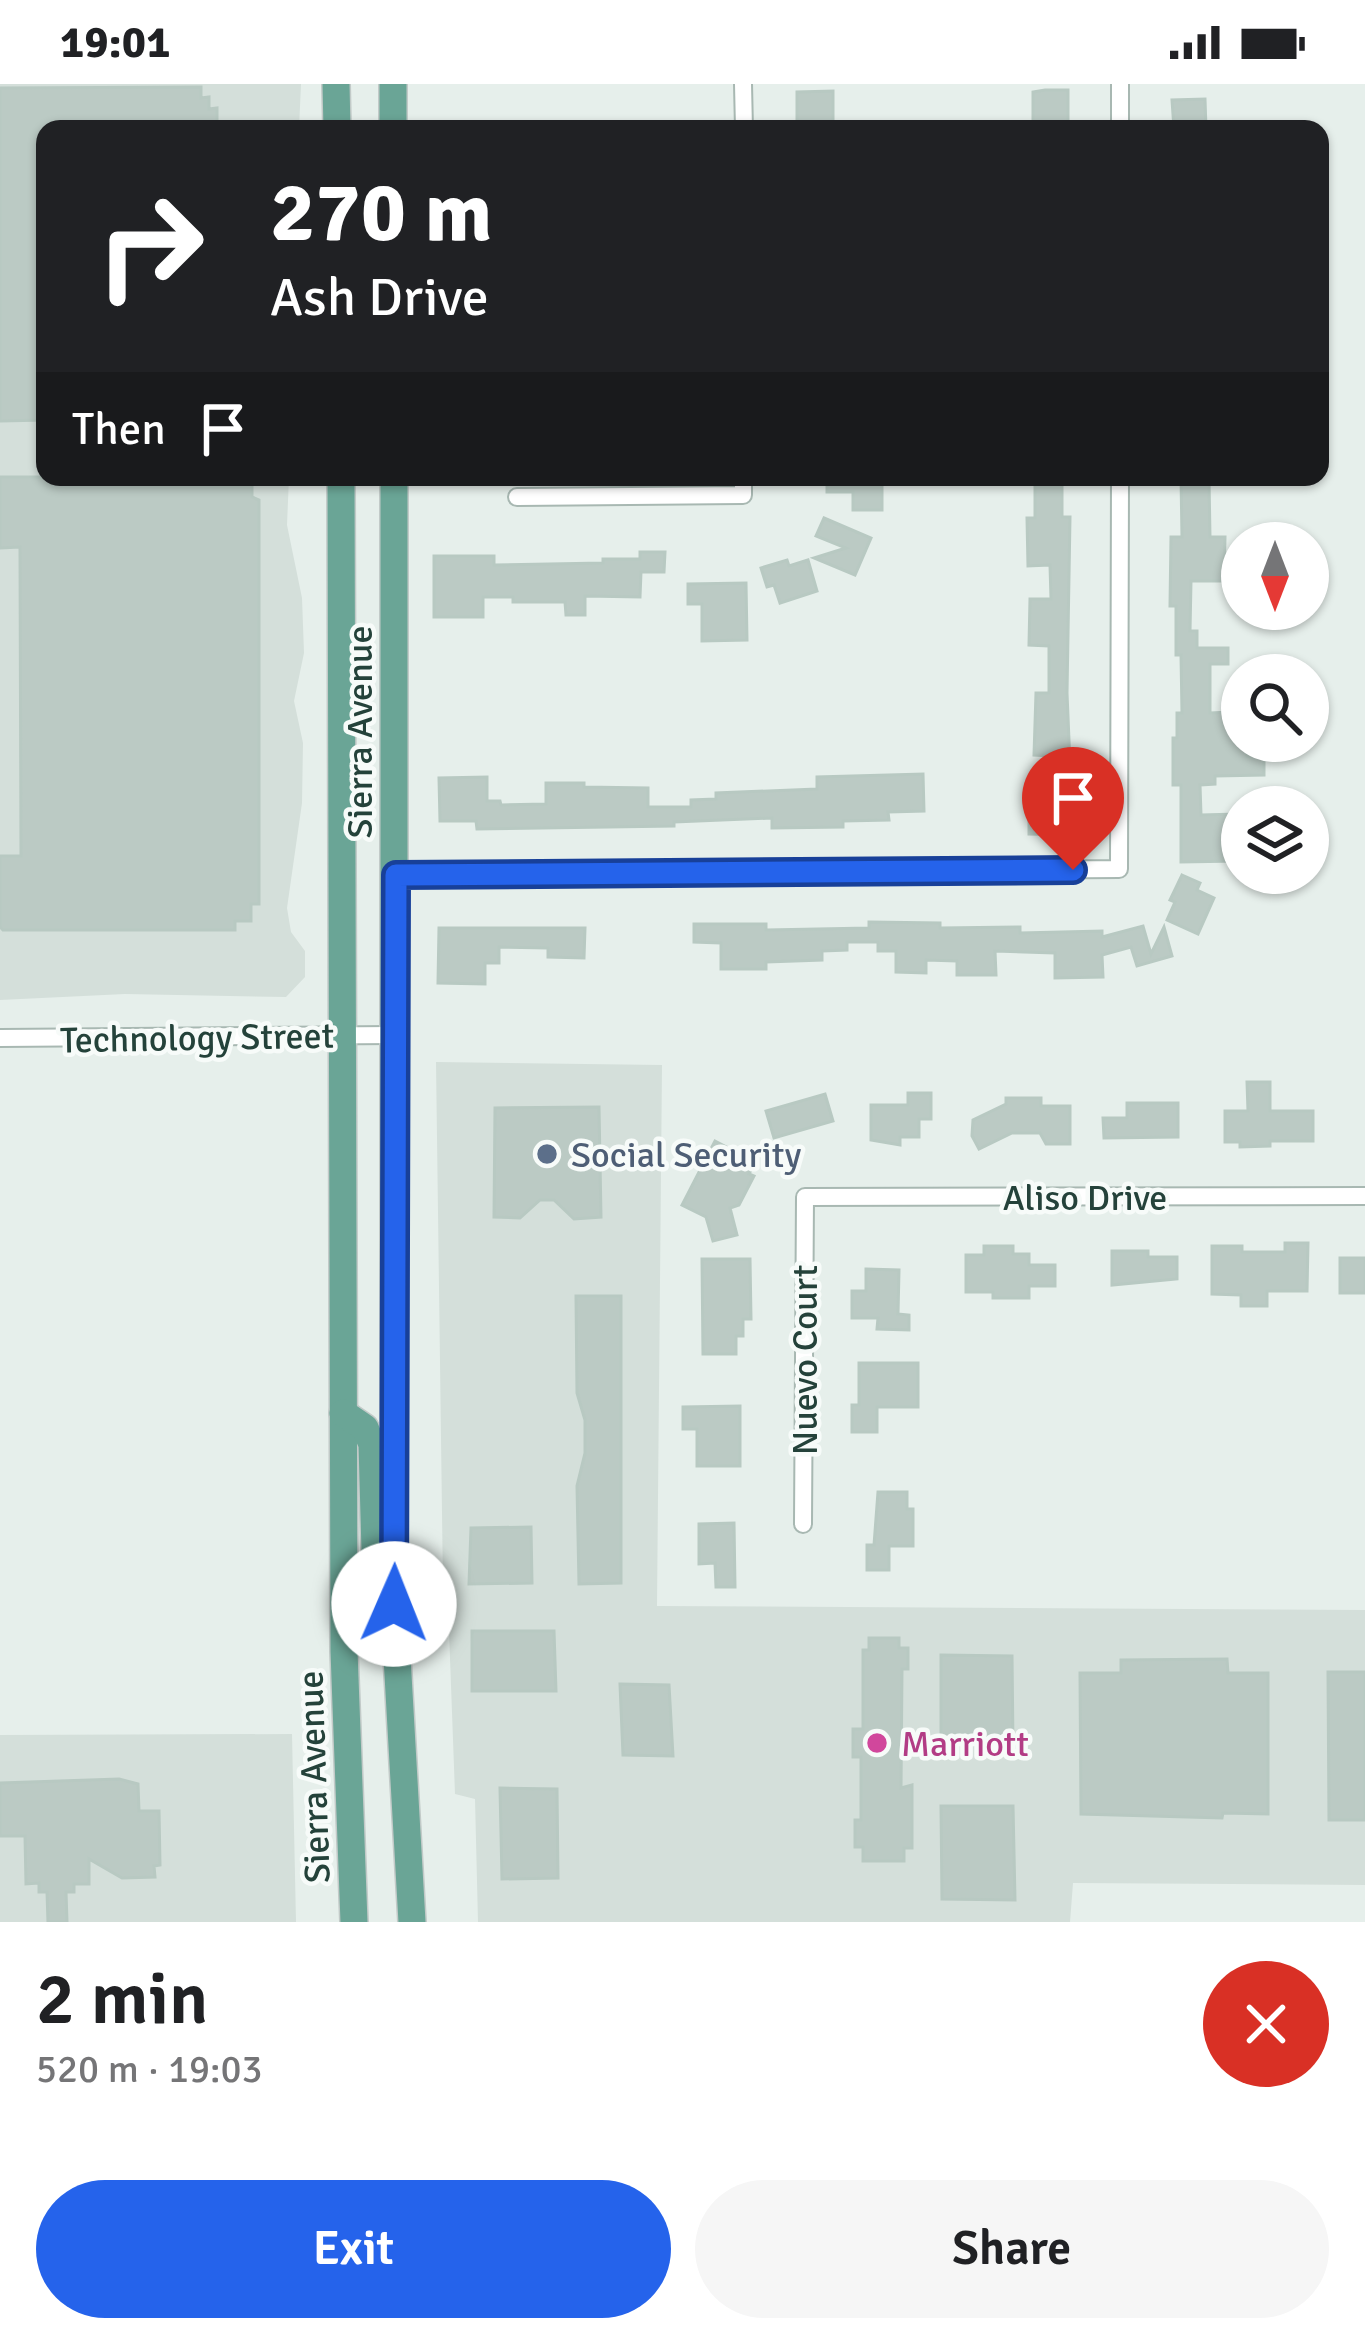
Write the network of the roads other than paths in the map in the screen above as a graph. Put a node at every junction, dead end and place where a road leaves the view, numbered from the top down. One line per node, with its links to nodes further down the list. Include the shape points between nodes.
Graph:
1 (336, 84): 5 (main road)
2 (393, 84): 6 (main road)
3 (743, 84): 7 (street)
4 (1120, 84): 8 (street)
5 (337, 120)
6 (393, 120)
7 (744, 120)
8 (1120, 120)
9 (341, 486): 16 (main road, Sierra Avenue)
10 (394, 486): 14 (main road, Sierra Avenue)
11 (743, 486): 13 (street)
12 (1120, 486): 14 (street, via 1120,869)
13 (517, 497)
14 (396, 875): 15 (main road, Sierra Avenue)
15 (395, 1035): 16 (street, Technology Street); 22 (main road, Sierra Avenue)
16 (342, 1036): 17 (street, Technology Street); 20 (main road, Sierra Avenue)
17 (0, 1039)
18 (1365, 1196): 19 (street, Aliso Drive)
19 (805, 1197): 21 (street, Nuevo Court)
20 (343, 1413): 22 (main road, via 372,1444 376,1586); 23 (main road, Sierra Avenue)
21 (803, 1524)
22 (394, 1604): 24 (main road, Sierra Avenue)
23 (354, 1922)
24 (412, 1922)

